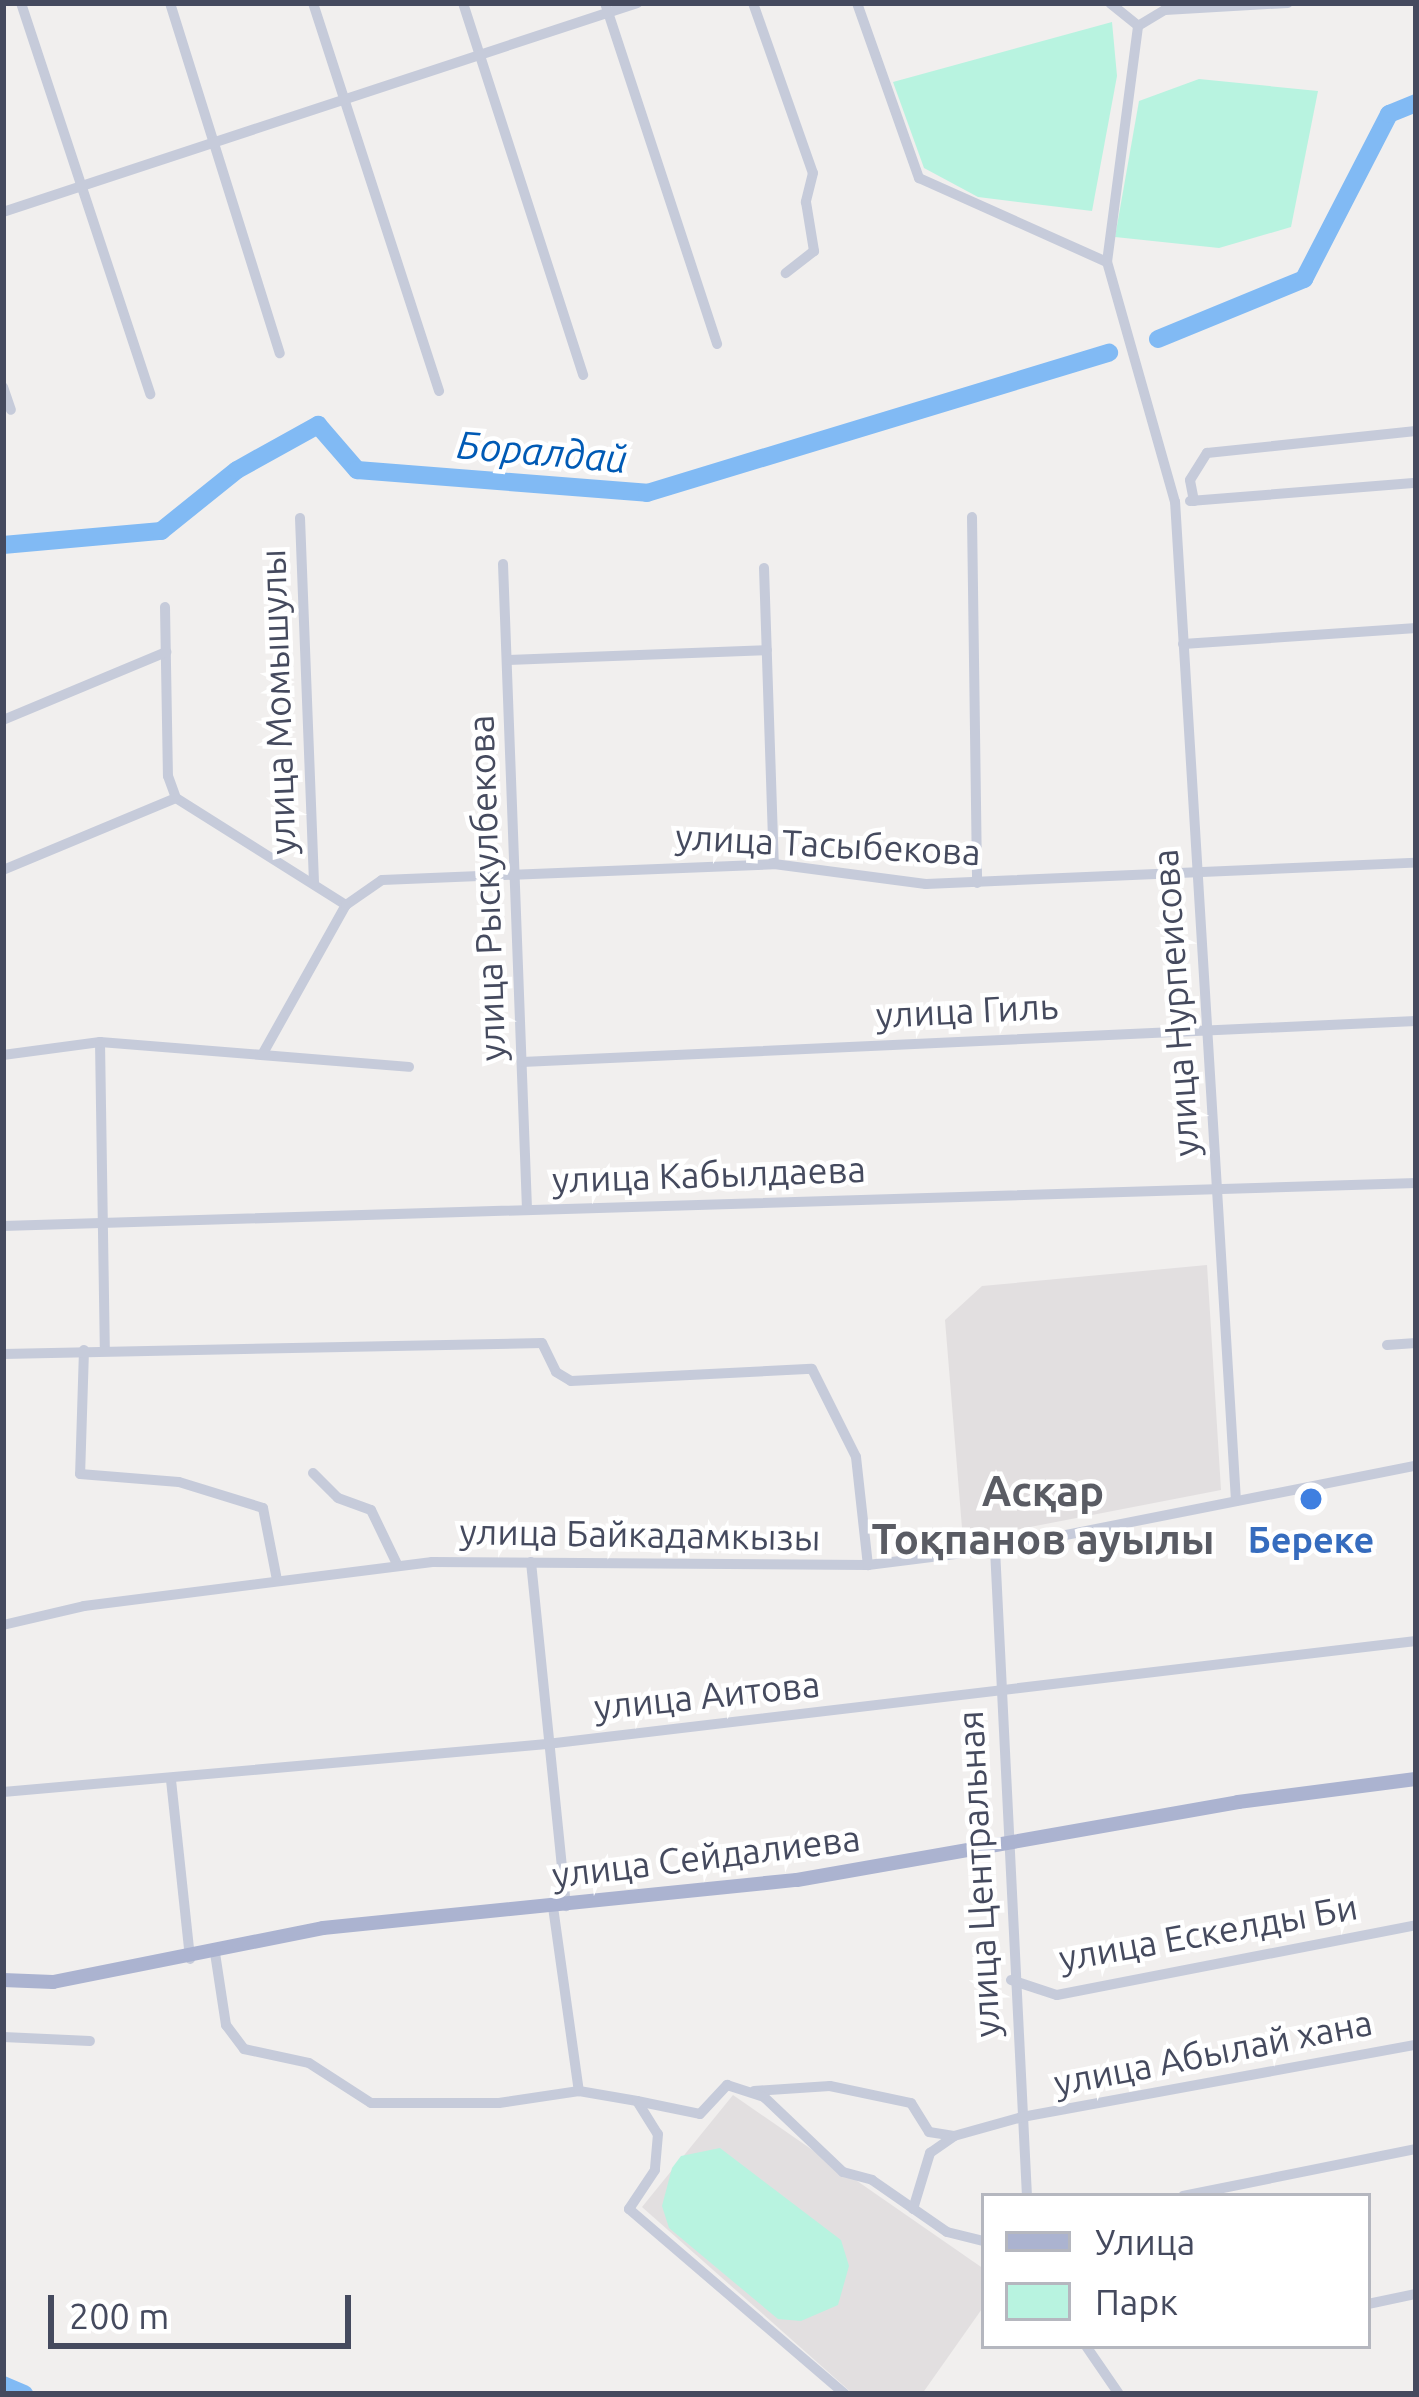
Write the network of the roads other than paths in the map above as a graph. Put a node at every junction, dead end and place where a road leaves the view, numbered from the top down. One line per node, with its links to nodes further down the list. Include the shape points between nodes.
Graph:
1 (21, 3): 16 (street)
2 (170, 3): 15 (street)
3 (314, 3): 14 (street)
4 (463, 3): 13 (street)
5 (637, 3): 11 (street)
6 (753, 3): 19 (street, via 813,173 806,202 814,251)
7 (856, 3): 18 (street, via 919,178)
8 (1110, 3): 12 (street)
9 (1288, 3): 10 (street)
10 (1234, 7): 12 (street, via 1165,10)
11 (607, 8): 13 (street); 20 (street)
12 (1138, 26): 18 (street)
13 (479, 55): 14 (street); 22 (street)
14 (343, 97): 15 (street); 24 (street)
15 (212, 144): 16 (street); 21 (street)
16 (79, 187): 17 (street); 25 (street)
17 (3, 212)
18 (1107, 262): 30 (street, улица Нурпеисова)
19 (786, 274)
20 (716, 344)
21 (280, 353)
22 (583, 375)
23 (3, 387): 26 (street)
24 (439, 391)
25 (150, 394)
26 (11, 410)
27 (1416, 431): 29 (street, via 1207,453 1190,480)
28 (1416, 484): 29 (street)
29 (1194, 501): 30 (street)
30 (1175, 502): 37 (street, улица Нурпеисова)
31 (972, 517): 48 (street)
32 (300, 518): 49 (street, улица Момышулы)
33 (503, 564): 40 (street, улица Рыскулбекова)
34 (764, 568): 38 (street)
35 (165, 608): 39 (street)
36 (1416, 628): 37 (street)
37 (1183, 644): 47 (street, улица Нурпеисова)
38 (767, 650): 40 (street); 44 (street)
39 (166, 652): 41 (street); 42 (street, via 168,776)
40 (508, 660): 46 (street, улица Рыскулбекова)
41 (3, 720)
42 (176, 798): 45 (street); 49 (street)
43 (1416, 863): 47 (street, улица Тасыбекова)
44 (774, 864): 46 (street, улица Тасыбекова); 48 (street, улица Тасыбекова)
45 (3, 870)
46 (516, 870): 50 (street, улица Тасыбекова, via 382,880); 56 (street, улица Рыскулбекова)
47 (1198, 876): 48 (street, улица Тасыбекова); 52 (street, улица Нурпеисова)
48 (976, 883)
49 (314, 884): 50 (street)
50 (346, 904): 55 (street)
51 (1416, 1021): 52 (street, улица Гиль)
52 (1207, 1029): 56 (street, улица Гиль); 59 (street, улица Нурпеисова)
53 (100, 1042): 54 (street); 55 (street); 61 (street)
54 (3, 1055)
55 (262, 1055): 57 (street)
56 (522, 1062): 60 (street, улица Рыскулбекова)
57 (409, 1067)
58 (1416, 1183): 59 (street, улица Кабылдаева)
59 (1217, 1190): 60 (street, улица Кабылдаева); 70 (street, улица Нурпеисова)
60 (527, 1209): 61 (street, улица Кабылдаева)
61 (104, 1224): 62 (street, улица Кабылдаева); 65 (street)
62 (3, 1226)
63 (1416, 1343): 64 (street)
64 (1387, 1345)
65 (105, 1349): 66 (street); 73 (street, via 542,1343 556,1372 571,1382 812,1369 856,1457)
66 (84, 1350): 67 (street); 75 (street, via 80,1474 179,1482 263,1508)
67 (3, 1354)
68 (1416, 1466): 70 (street, улица Байкадамкызы)
69 (314, 1473): 74 (street, via 338,1498 371,1510)
70 (1236, 1501): 71 (street, улица Байкадамкызы)
71 (994, 1549): 73 (street, улица Байкадамкызы); 78 (street, улица Центральная)
72 (532, 1562): 73 (street, улица Байкадамкызы); 74 (street, улица Байкадамкызы); 79 (street)
73 (868, 1565)
74 (398, 1566): 75 (street, улица Байкадамкызы)
75 (277, 1580): 76 (street, улица Байкадамкызы)
76 (3, 1625)
77 (1416, 1641): 78 (street, улица Аитова)
78 (1000, 1693): 79 (street, улица Аитова); 83 (street, улица Центральная)
79 (547, 1744): 81 (street, улица Аитова); 84 (street)
80 (1416, 1779): 83 (main road, улица Сейдалиева)
81 (171, 1780): 82 (street, улица Аитова); 87 (street)
82 (3, 1792)
83 (1004, 1841): 84 (main road, улица Сейдалиева, via 797,1880); 89 (street, улица Центральная)
84 (559, 1906): 86 (main road, улица Сейдалиева, via 323,1928); 93 (street)
85 (1416, 1925): 89 (street, улица Ескелды Би, via 1057,1995)
86 (215, 1953): 87 (main road, улица Сейдалиева); 93 (street, via 226,2025 244,2049 309,2063 371,2103 499,2103)
87 (190, 1959): 88 (main road, улица Сейдалиева, via 53,1982)
88 (3, 1980)
89 (1012, 1981): 96 (street, улица Центральная)
90 (3, 2037): 91 (street)
91 (90, 2041)
92 (1416, 2045): 96 (street, улица Абылай хана)
93 (579, 2091): 95 (street)
94 (748, 2092): 95 (street, via 728,2085 700,2114); 97 (street, via 850,2090 911,2103 929,2132); 101 (street, via 764,2097 843,2172 872,2180)
95 (637, 2101): 106 (street, via 658,2134 655,2170 629,2209)
96 (1022, 2117): 97 (street, улица Абылай хана); 99 (street, улица Центральная)
97 (954, 2136): 101 (street, via 930,2153)
98 (1416, 2149): 100 (street)
99 (1028, 2193)
100 (1198, 2193)
101 (913, 2209): 102 (street, via 946,2233)
102 (981, 2240)
103 (1416, 2294): 104 (street)
104 (1371, 2303)
105 (1088, 2349): 107 (street)
106 (845, 2394)
107 (1119, 2394)

